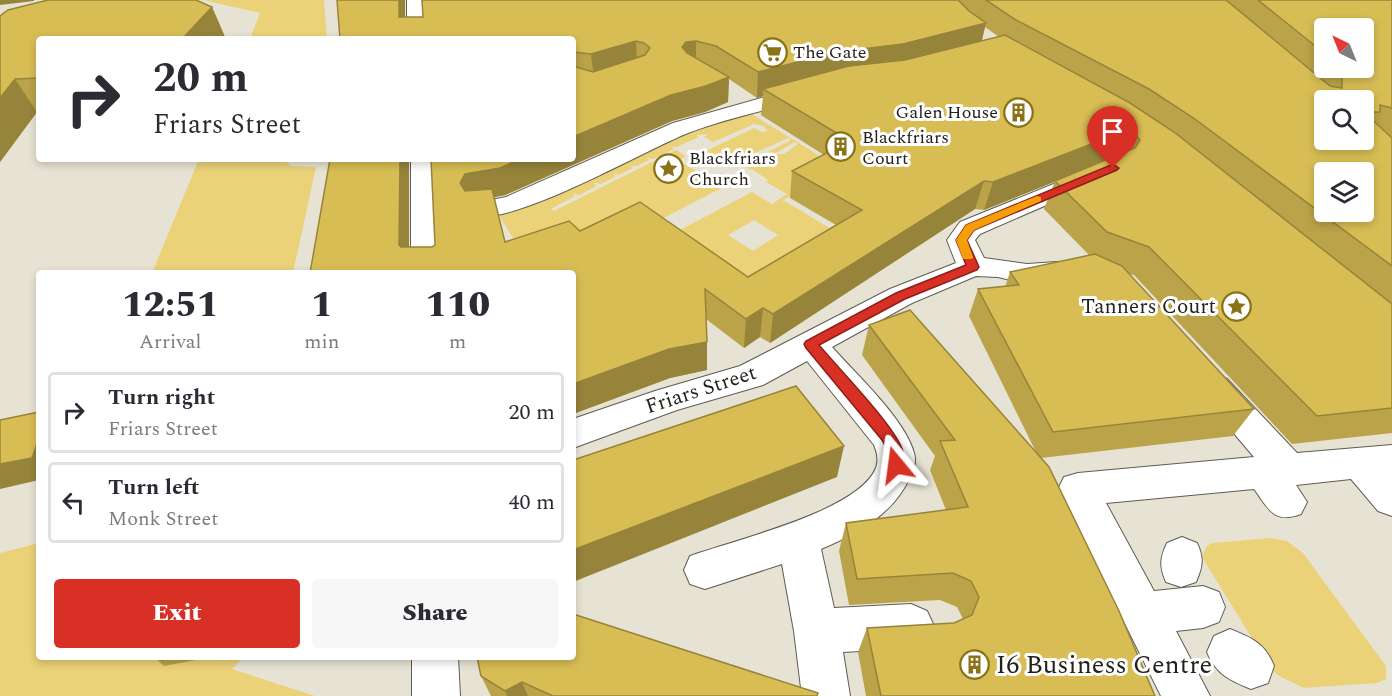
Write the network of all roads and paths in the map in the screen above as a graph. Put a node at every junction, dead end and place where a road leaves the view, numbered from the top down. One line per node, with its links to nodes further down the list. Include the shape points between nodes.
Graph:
1 (416, 0): 2 (street)
2 (417, 36)
3 (825, 88): 5 (street)
4 (731, 90): 5 (street)
5 (752, 108): 8 (street, via 681,128 514,203)
6 (424, 162): 11 (street, via 437,216)
7 (1113, 168): 9 (street, via 970,228 962,240)
8 (482, 210)
9 (973, 267): 10 (street, Friars Street, via 1035,274); 12 (street, Friars Street, via 900,296)
10 (1080, 268)
11 (427, 270)
12 (811, 344): 14 (street, Friars Street, via 751,376 667,400); 18 (street, via 888,436 896,465 873,501 853,515)
13 (1193, 364): 16 (street)
14 (576, 433)
15 (1375, 461): 16 (street); 17 (street)
16 (1279, 481): 21 (street, via 1078,489)
17 (1392, 499)
18 (798, 539): 19 (street); 23 (street)
19 (705, 570)
20 (1203, 607): 21 (street)
21 (1142, 613): 27 (street)
22 (940, 624): 23 (street)
23 (817, 631): 26 (street)
24 (435, 660): 25 (street)
25 (436, 696)
26 (826, 696)
27 (1186, 696)

